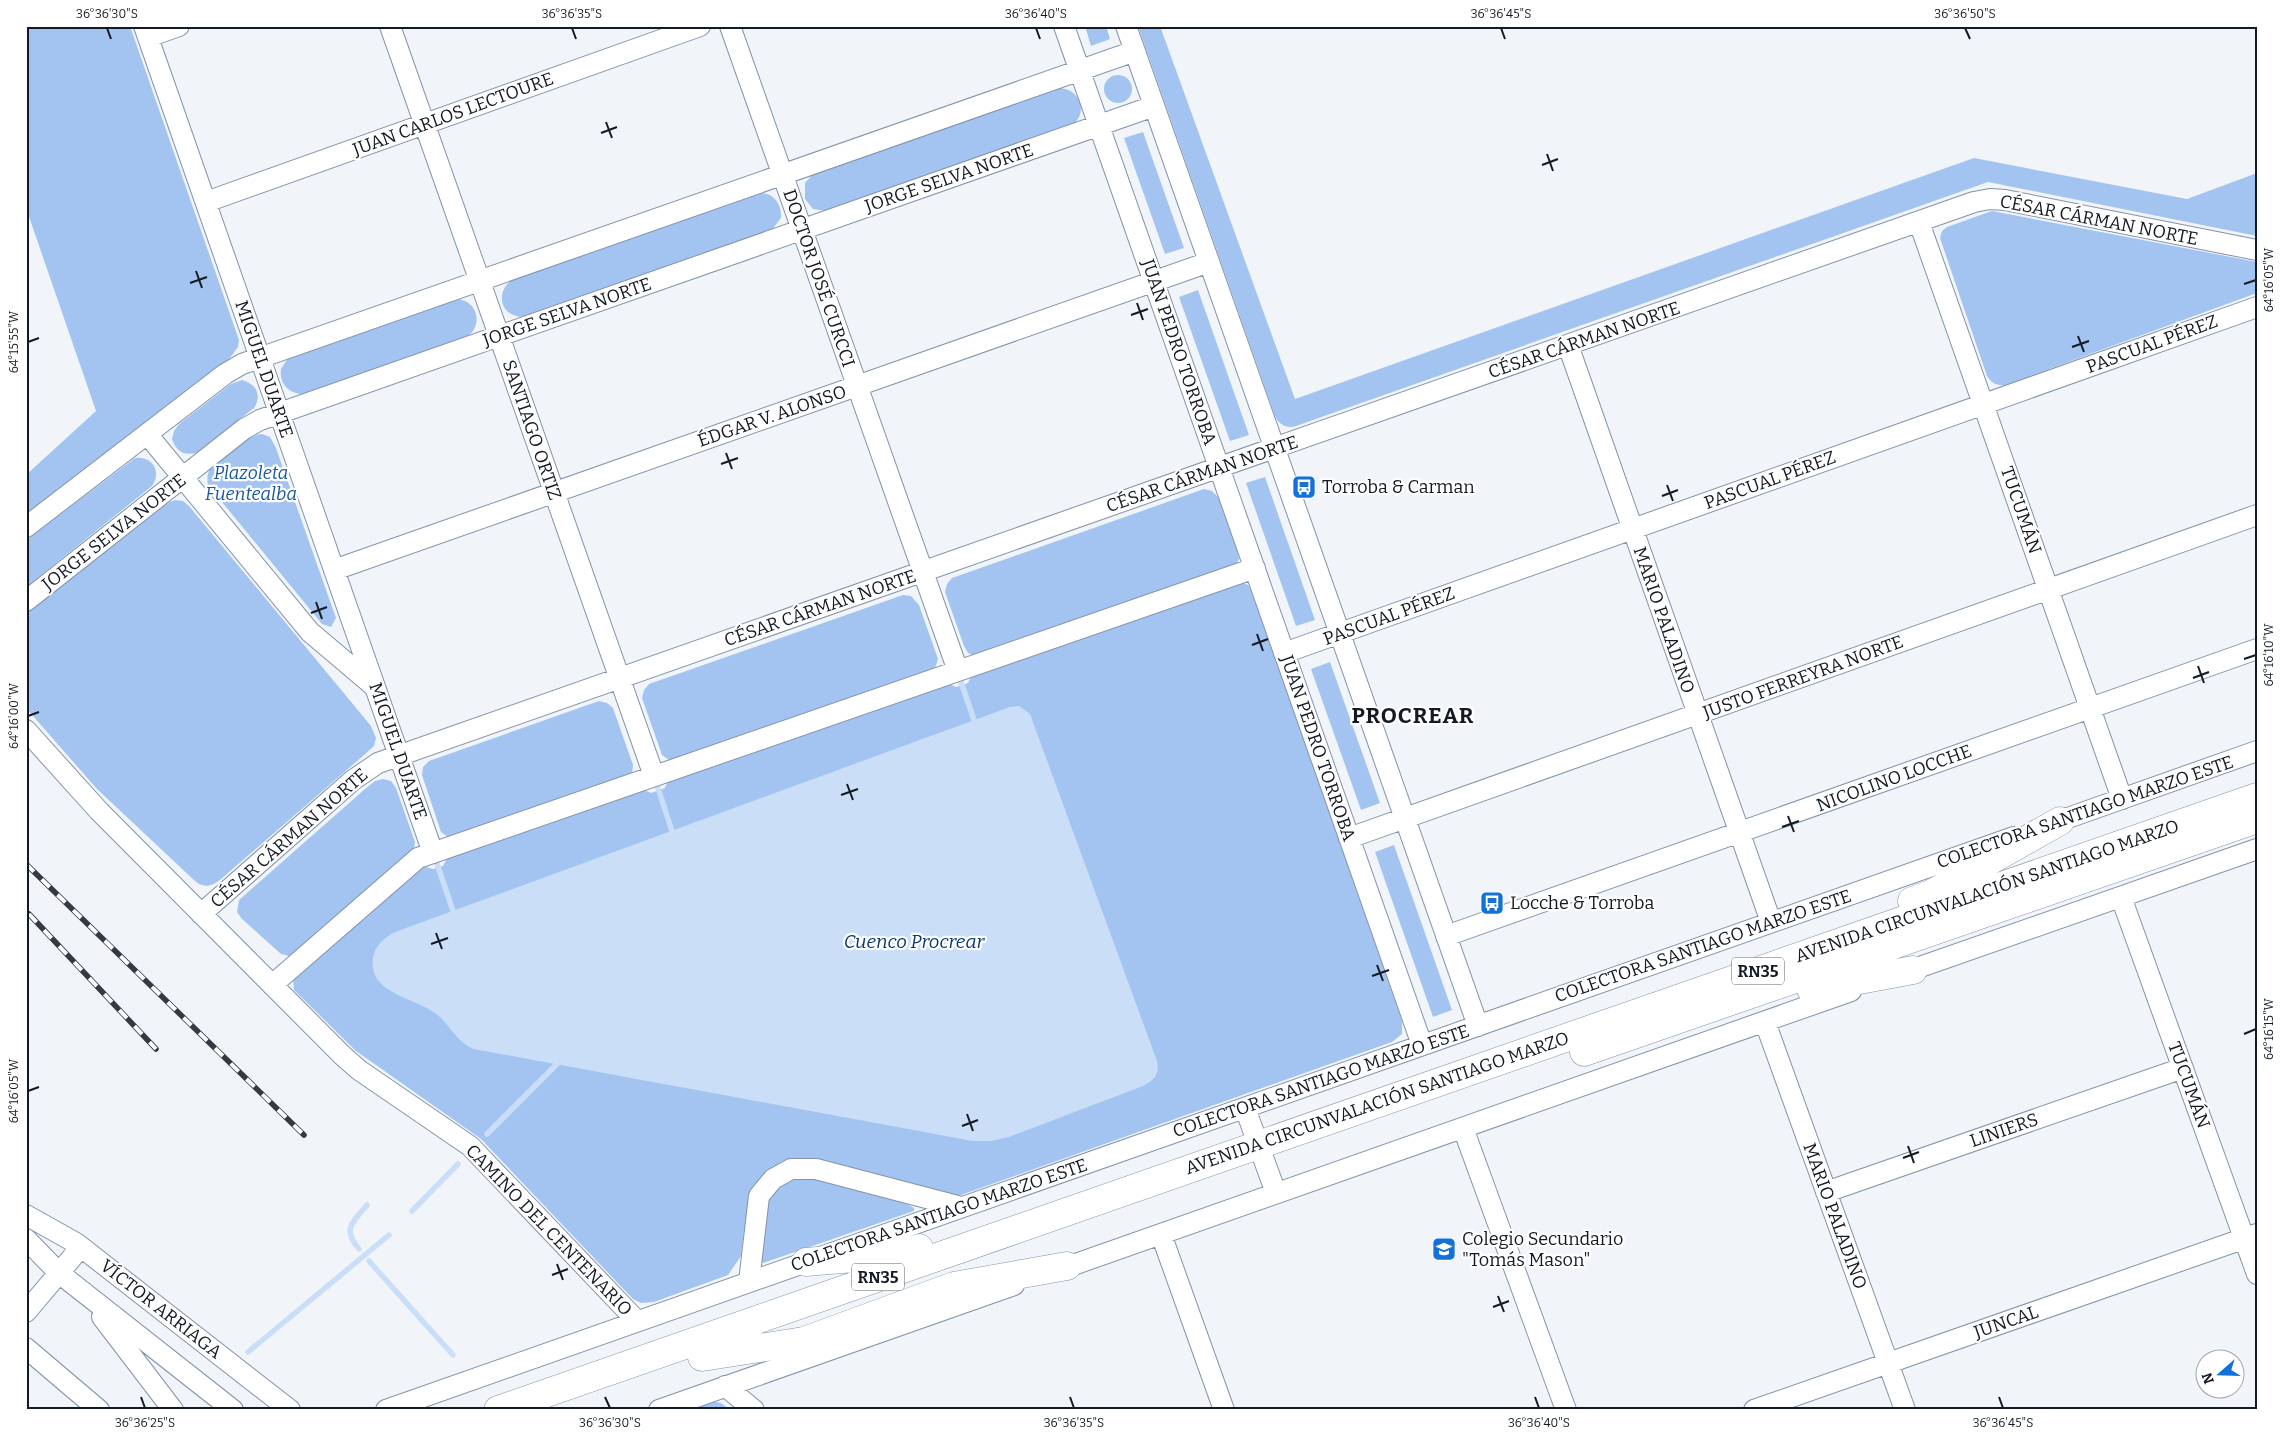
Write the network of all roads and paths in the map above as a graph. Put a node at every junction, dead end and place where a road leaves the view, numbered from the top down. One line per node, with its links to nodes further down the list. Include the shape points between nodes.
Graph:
1 (179, 26): 7 (street)
2 (390, 26): 11 (street, SANTIAGO ORTIZ)
3 (700, 26): 11 (street, JUAN CARLOS LECTOURE)
4 (730, 26): 13 (street, DOCTOR JOSÉ CURCCI)
5 (1064, 26): 9 (street, JUAN PEDRO TORROBA)
6 (1126, 26): 8 (street)
7 (146, 32): 14 (street, MIGUEL DUARTE)
8 (1135, 51): 9 (street); 10 (street)
9 (1080, 70): 12 (street, JUAN PEDRO TORROBA); 13 (street)
10 (1154, 106): 12 (street, JORGE SELVA NORTE); 18 (street)
11 (424, 125): 14 (street, JUAN CARLOS LECTOURE); 19 (street, SANTIAGO ORTIZ)
12 (1099, 125): 16 (street, JORGE SELVA NORTE); 20 (street, JUAN PEDRO TORROBA)
13 (782, 174): 16 (street, DOCTOR JOSÉ CURCCI); 19 (street)
14 (206, 202): 24 (street, MIGUEL DUARTE)
15 (1919, 222): 17 (street, CÉSAR CÁRMAN NORTE, via 1982,200 2005,200); 23 (street, CÉSAR CÁRMAN NORTE); 26 (street, TUCUMÁN)
16 (802, 230): 22 (street, JORGE SELVA NORTE); 25 (street, DOCTOR JOSÉ CURCCI)
17 (2257, 250)
18 (1209, 262): 20 (street, ÉDGAR V. ALONSO); 29 (street)
19 (480, 280): 22 (street, SANTIAGO ORTIZ); 24 (street)
20 (1154, 282): 25 (street, ÉDGAR V. ALONSO); 30 (street, JUAN PEDRO TORROBA)
21 (2257, 307): 26 (street, PASCUAL PÉREZ)
22 (499, 336): 27 (street, JORGE SELVA NORTE); 32 (street, SANTIAGO ORTIZ)
23 (1568, 345): 29 (street, CÉSAR CÁRMAN NORTE); 35 (street, MARIO PALADINO)
24 (260, 358): 27 (street, MIGUEL DUARTE); 28 (street, via 230,370)
25 (857, 386): 32 (street, ÉDGAR V. ALONSO); 38 (street, DOCTOR JOSÉ CURCCI)
26 (1984, 404): 35 (street, PASCUAL PÉREZ); 39 (street, TUCUMÁN)
27 (279, 413): 31 (street, JORGE SELVA NORTE, via 250,425); 37 (street, MIGUEL DUARTE)
28 (147, 434): 31 (street); 34 (street)
29 (1274, 449): 30 (street, CÉSAR CÁRMAN NORTE); 41 (street)
30 (1220, 468): 36 (street, JUAN PEDRO TORROBA); 38 (street, CÉSAR CÁRMAN NORTE)
31 (183, 478): 40 (street, JORGE SELVA NORTE); 46 (street, via 310,632)
32 (554, 492): 37 (street, ÉDGAR V. ALONSO); 45 (street, SANTIAGO ORTIZ)
33 (2257, 515): 39 (street, JUSTO FERREYRA NORTE)
34 (26, 527)
35 (1632, 529): 41 (street, PASCUAL PÉREZ); 48 (street, MARIO PALADINO)
36 (1255, 568): 43 (street, JUAN PEDRO TORROBA); 44 (street)
37 (334, 570): 46 (street, MIGUEL DUARTE)
38 (923, 572): 44 (street, DOCTOR JOSÉ CURCCI); 45 (street, CÉSAR CÁRMAN NORTE)
39 (2049, 589): 47 (street, TUCUMÁN); 48 (street, JUSTO FERREYRA NORTE)
40 (26, 601)
41 (1340, 633): 43 (street, PASCUAL PÉREZ); 55 (street)
42 (2257, 649): 47 (street, NICOLINO LOCCHE)
43 (1284, 653): 59 (street, JUAN PEDRO TORROBA)
44 (958, 671): 52 (street)
45 (620, 678): 51 (street, CÉSAR CÁRMAN NORTE); 52 (street, SANTIAGO ORTIZ)
46 (375, 687): 51 (street, MIGUEL DUARTE)
47 (2090, 708): 54 (street, TUCUMÁN); 58 (street, NICOLINO LOCCHE)
48 (1697, 714): 55 (street, JUSTO FERREYRA NORTE); 58 (street, MARIO PALADINO)
49 (26, 730): 63 (street, CAMINO DEL CENTENARIO, via 87,799)
50 (2257, 752): 54 (street, COLECTORA SANTIAGO MARZO ESTE)
51 (399, 756): 61 (street, MIGUEL DUARTE); 63 (street, CÉSAR CÁRMAN NORTE, via 372,766 358,776)
52 (654, 776): 61 (street)
53 (2257, 797): 68 (highway, AVENIDA CIRCUNVALACIÓN SANTIAGO MARZO / RN35)
54 (2122, 799): 57 (street, COLECTORA SANTIAGO MARZO ESTE)
55 (1405, 818): 59 (street, JUSTO FERREYRA NORTE); 65 (street)
56 (2257, 819): 72 (highway, AVENIDA CIRCUNVALACIÓN SANTIAGO MARZO / RN35)
57 (2060, 821): 64 (street, COLECTORA SANTIAGO MARZO ESTE); 68 (highway, via 1930,894 1767,952)
58 (1739, 832): 64 (street, MARIO PALADINO); 65 (street, NICOLINO LOCCHE)
59 (1349, 838): 71 (street, JUAN PEDRO TORROBA)
60 (2257, 849): 62 (street)
61 (433, 853): 67 (street, via 409,864)
62 (2121, 897): 66 (street); 73 (street, TUCUMÁN)
63 (201, 914): 67 (street, CAMINO DEL CENTENARIO)
64 (1771, 922): 70 (street, COLECTORA SANTIAGO MARZO ESTE)
65 (1446, 936): 70 (street)
66 (1913, 970): 69 (street); 72 (highway, via 1821,986 1676,1036)
67 (272, 985): 93 (street, CAMINO DEL CENTENARIO, via 350,1063 470,1146)
68 (1642, 1011): 76 (highway, AVENIDA CIRCUNVALACIÓN SANTIAGO MARZO / RN35)
69 (1765, 1022): 75 (street); 78 (street, MARIO PALADINO)
70 (1478, 1026): 71 (street, COLECTORA SANTIAGO MARZO ESTE)
71 (1422, 1045): 74 (street, COLECTORA SANTIAGO MARZO ESTE)
72 (1584, 1052): 76 (highway, AVENIDA CIRCUNVALACIÓN SANTIAGO MARZO / RN35)
73 (2183, 1068): 78 (street, LINIERS); 83 (street, TUCUMÁN)
74 (1245, 1108): 76 (street); 80 (street, COLECTORA SANTIAGO MARZO ESTE)
75 (1463, 1128): 79 (street); 108 (street)
76 (1262, 1154): 77 (highway, AVENIDA CIRCUNVALACIÓN SANTIAGO MARZO / RN35); 79 (street); 95 (highway, AVENIDA CIRCUNVALACIÓN SANTIAGO MARZO / RN35)
77 (1170, 1176): 86 (highway, via 1058,1200 902,1253); 103 (highway, AVENIDA CIRCUNVALACIÓN SANTIAGO MARZO / RN35)
78 (1826, 1192): 96 (street, MARIO PALADINO)
79 (1276, 1193): 82 (street)
80 (961, 1207): 86 (street, COLECTORA SANTIAGO MARZO ESTE); 90 (street, via 816,1170 791,1169 772,1179 759,1196)
81 (26, 1215): 85 (street, VÍCTOR ARRIAGA)
82 (1161, 1234): 87 (street); 107 (street)
83 (2250, 1236): 89 (street, TUCUMÁN); 96 (street, JUNCAL)
84 (26, 1239): 88 (street, VÍCTOR ARRIAGA)
85 (81, 1247): 88 (street); 101 (street, VÍCTOR ARRIAGA)
86 (806, 1262): 90 (street, COLECTORA SANTIAGO MARZO ESTE)
87 (1067, 1266): 95 (highway, via 954,1286 804,1342); 97 (street)
88 (59, 1274): 91 (street, VÍCTOR ARRIAGA); 92 (street)
89 (2257, 1274)
90 (748, 1282): 93 (street, COLECTORA SANTIAGO MARZO ESTE)
91 (82, 1292): 99 (street); 100 (street, VÍCTOR ARRIAGA)
92 (26, 1312)
93 (637, 1321): 102 (street, COLECTORA SANTIAGO MARZO ESTE)
94 (26, 1348): 98 (street)
95 (702, 1357): 104 (highway, AVENIDA CIRCUNVALACIÓN SANTIAGO MARZO / RN35)
96 (1888, 1364): 109 (street, JUNCAL); 110 (street, MARIO PALADINO)
97 (725, 1386): 105 (street); 106 (street)
98 (99, 1410)
99 (173, 1410)
100 (233, 1410)
101 (290, 1410)
102 (386, 1410)
103 (498, 1410)
104 (550, 1410)
105 (658, 1410)
106 (754, 1410)
107 (1224, 1410)
108 (1566, 1410)
109 (1754, 1410)
110 (1905, 1410)

